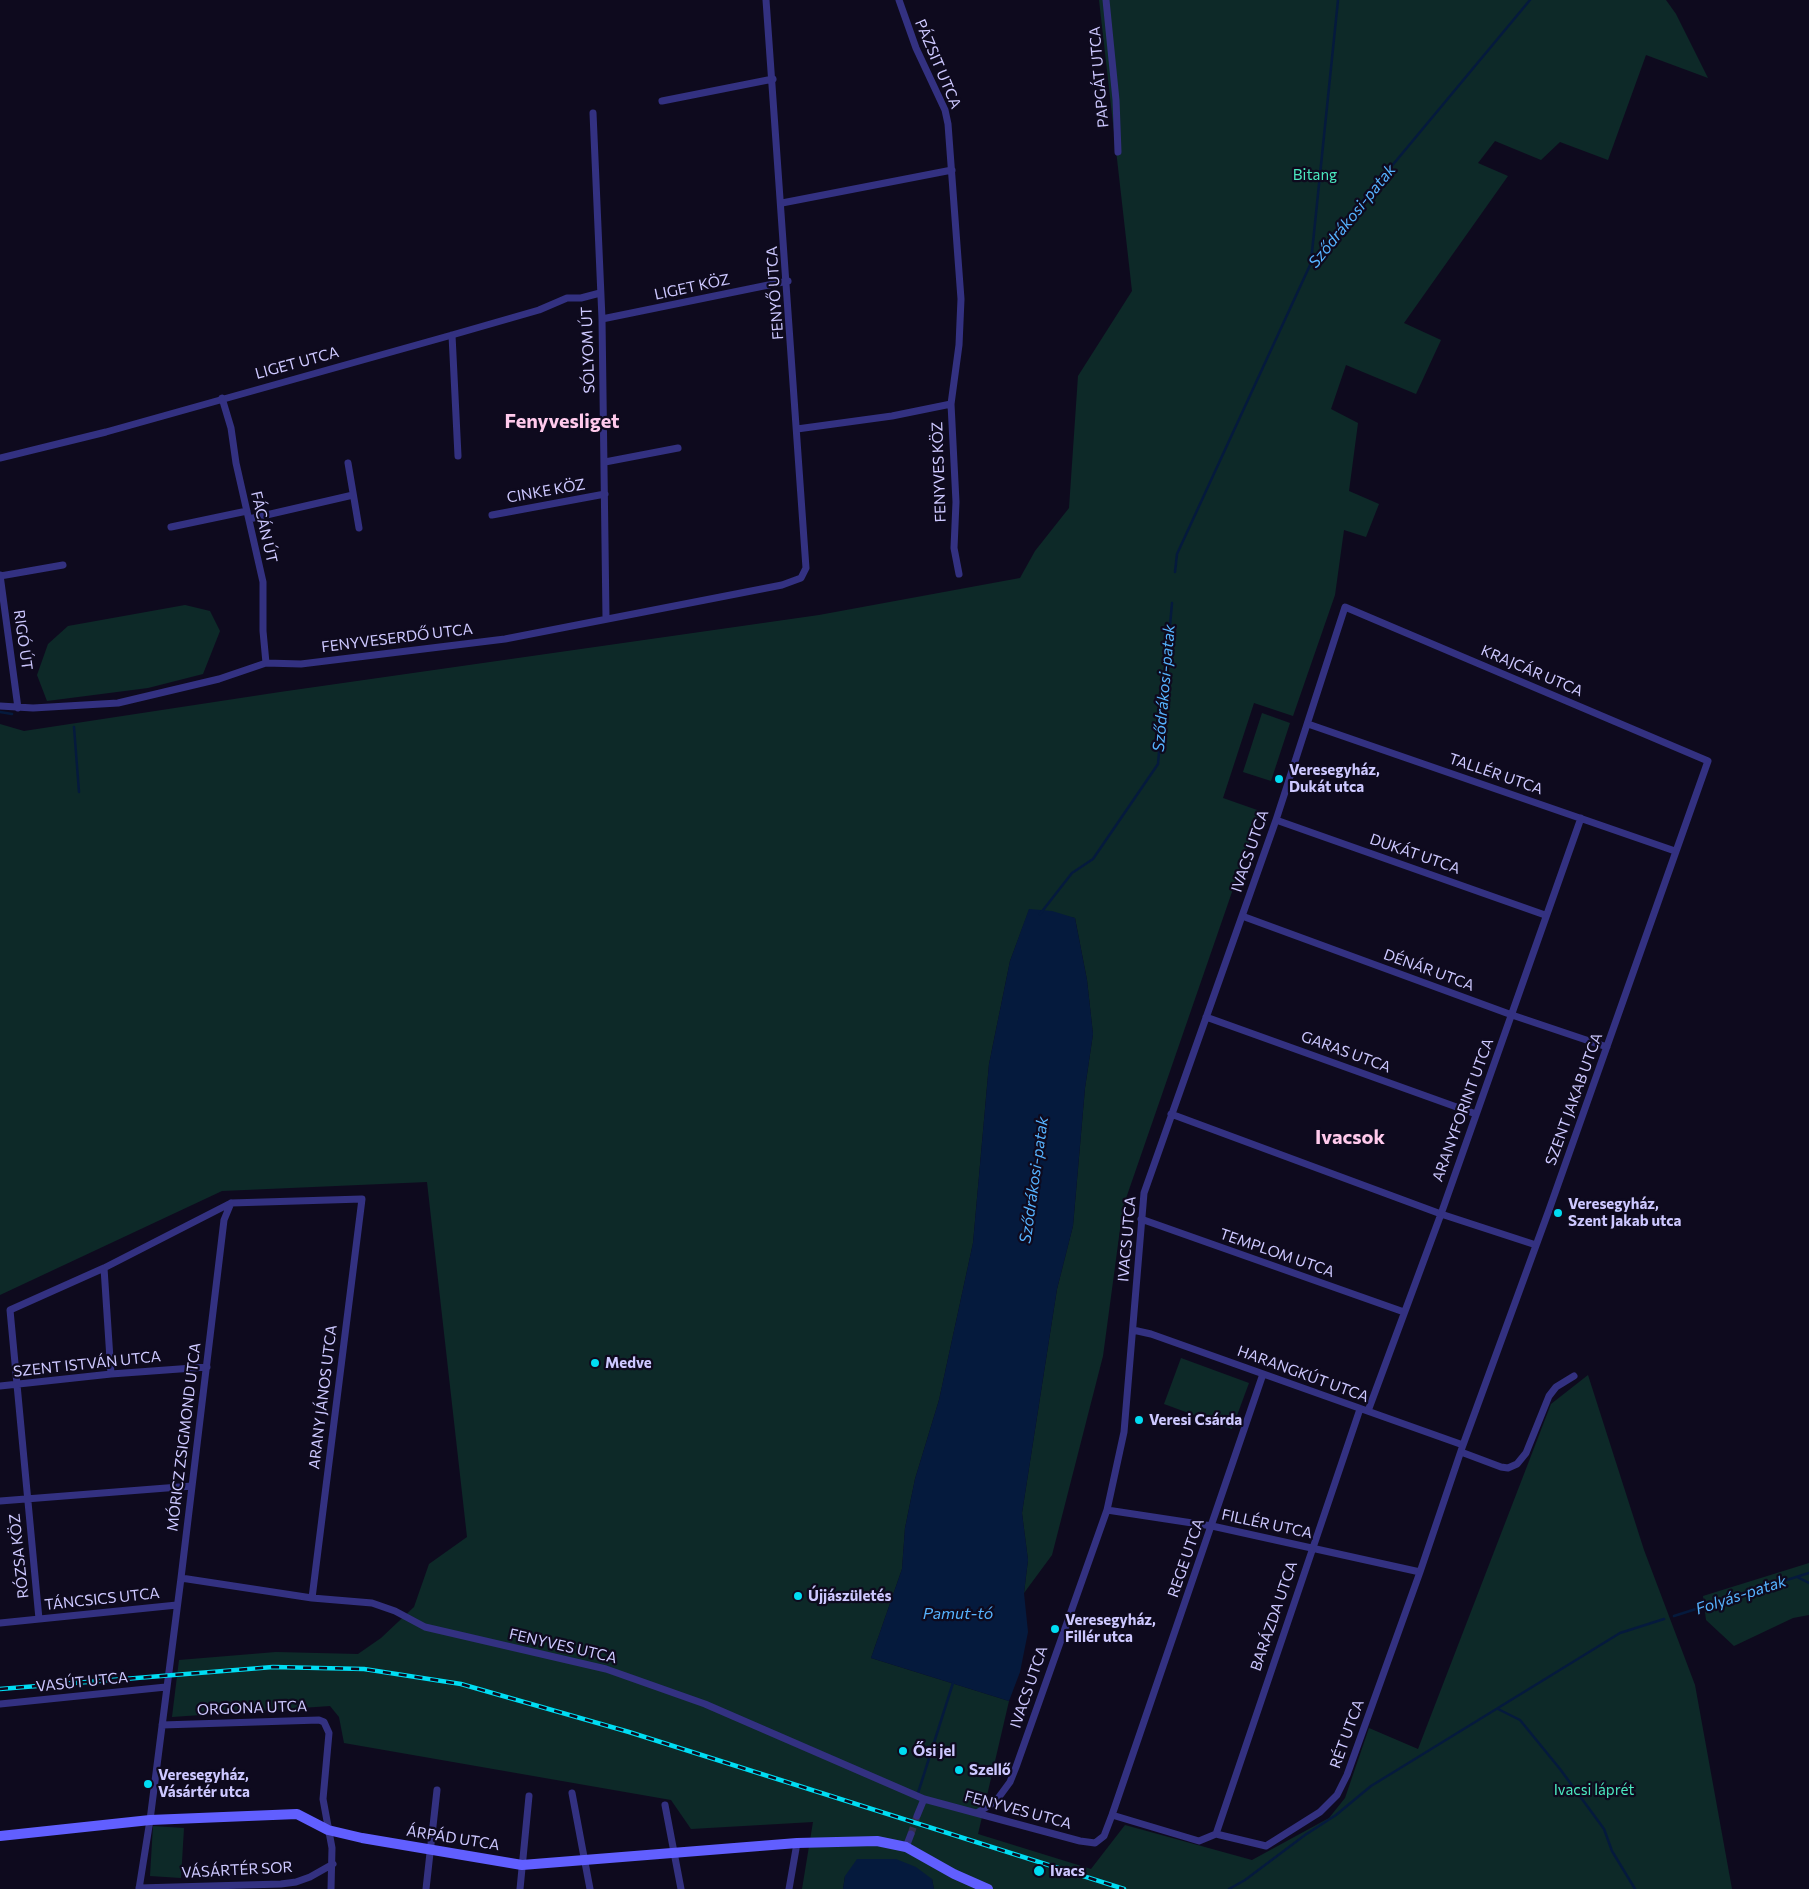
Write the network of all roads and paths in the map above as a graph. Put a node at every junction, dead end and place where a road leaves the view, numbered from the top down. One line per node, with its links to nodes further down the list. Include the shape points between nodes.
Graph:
1 (766, 0): 4 (street, FENYŐ UTCA)
2 (899, 0): 8 (street, PÁZSIT UTCA, via 944,110)
3 (1106, 0): 7 (street, PAPGÁT UTCA)
4 (773, 79): 5 (street); 9 (street, FENYŐ UTCA)
5 (662, 100)
6 (592, 113): 11 (street, SÓLYOM ÚT)
7 (1118, 152)
8 (952, 170): 9 (street); 15 (street, PÁZSIT UTCA, via 961,299 959,345)
9 (782, 203): 10 (street, FENYŐ UTCA)
10 (788, 281): 12 (street, LIGET KÖZ); 16 (street, FENYŐ UTCA)
11 (600, 294): 12 (street, SÓLYOM ÚT); 13 (street, LIGET UTCA, via 567,298 539,310)
12 (602, 319): 20 (street, SÓLYOM ÚT)
13 (452, 335): 14 (street, LIGET UTCA); 18 (street)
14 (222, 398): 19 (street, LIGET UTCA, via 106,432); 24 (street, FÁCÁN ÚT)
15 (950, 404): 16 (street, FENYVES KÖZ); 30 (street, FENYVES KÖZ, via 956,509 954,548)
16 (797, 429): 32 (street, FENYŐ UTCA, via 806,568)
17 (678, 448): 20 (street)
18 (458, 456)
19 (0, 458)
20 (605, 462): 22 (street, SÓLYOM ÚT)
21 (348, 463): 23 (street)
22 (605, 494): 25 (street, CINKE KÖZ); 34 (street, SÓLYOM ÚT)
23 (353, 495): 26 (street); 28 (street)
24 (247, 511): 26 (street, FÁCÁN ÚT); 27 (street)
25 (492, 514)
26 (249, 519): 35 (street, FÁCÁN ÚT, via 263,582)
27 (171, 527)
28 (359, 528)
29 (63, 565): 31 (street)
30 (959, 574)
31 (0, 576): 37 (street, RIGÓ ÚT)
32 (796, 581): 34 (street, FENYVESERDŐ UTCA)
33 (1345, 607): 38 (street, IVACS UTCA); 39 (street, KRAJCÁR UTCA)
34 (606, 618): 35 (street, FENYVESERDŐ UTCA, via 505,639 301,664)
35 (266, 664): 37 (street, FENYVESERDŐ UTCA, via 219,679 118,703)
36 (0, 706): 37 (street, FENYVESERDŐ UTCA)
37 (18, 708)
38 (1308, 724): 40 (street, TALLÉR UTCA); 41 (street, IVACS UTCA)
39 (1708, 761): 42 (street, SZENT JAKAB UTCA)
40 (1581, 818): 42 (street, TALLÉR UTCA); 43 (street, ARANYFORINT UTCA)
41 (1276, 820): 43 (street, DUKÁT UTCA); 44 (street, IVACS UTCA)
42 (1674, 851): 47 (street, SZENT JAKAB UTCA)
43 (1545, 915): 45 (street, ARANYFORINT UTCA)
44 (1242, 916): 45 (street, DÉNÁR UTCA); 46 (street, IVACS UTCA)
45 (1512, 1016): 47 (street, DÉNÁR UTCA); 49 (street, ARANYFORINT UTCA)
46 (1206, 1017): 48 (street, IVACS UTCA); 49 (street, GARAS UTCA)
47 (1607, 1047): 53 (street, SZENT JAKAB UTCA)
48 (1171, 1114): 51 (street); 52 (street, IVACS UTCA, via 1144,1193)
49 (1476, 1114): 51 (street, ARANYFORINT UTCA)
50 (231, 1203): 54 (street); 57 (street, MÓRICZ ZSIGMOND UTCA, via 224,1220); 73 (street, ARANY JÁNOS UTCA, via 362,1199)
51 (1441, 1214): 53 (street); 55 (street, ARANYFORINT UTCA)
52 (1141, 1219): 55 (street, TEMPLOM UTCA); 56 (street, IVACS UTCA)
53 (1536, 1245): 64 (street, SZENT JAKAB UTCA)
54 (104, 1268): 58 (street); 61 (street, RÓZSA KÖZ, via 10,1310)
55 (1404, 1312): 63 (street, ARANYFORINT UTCA)
56 (1133, 1330): 59 (street, HARANGKÚT UTCA); 68 (street, IVACS UTCA, via 1124,1432)
57 (207, 1367): 58 (street, SZENT ISTVÁN UTCA); 65 (street, MÓRICZ ZSIGMOND UTCA)
58 (111, 1374): 61 (street, SZENT ISTVÁN UTCA)
59 (1263, 1374): 63 (street, HARANGKÚT UTCA); 69 (street, REGE UTCA)
60 (1574, 1376): 64 (street, HARANGKÚT UTCA, via 1548,1396 1526,1454 1517,1464 1501,1467)
61 (18, 1385): 62 (street, SZENT ISTVÁN UTCA); 66 (street, RÓZSA KÖZ)
62 (0, 1386)
63 (1364, 1410): 64 (street, HARANGKÚT UTCA); 70 (street, BARÁZDA UTCA)
64 (1462, 1449): 71 (street, RÉT UTCA)
65 (192, 1486): 66 (street); 72 (street, MÓRICZ ZSIGMOND UTCA)
66 (27, 1499): 67 (street); 75 (street, RÓZSA KÖZ)
67 (0, 1501)
68 (1106, 1510): 69 (street, FILLÉR UTCA); 85 (street, IVACS UTCA, via 1010,1782 996,1801)
69 (1212, 1526): 70 (street, FILLÉR UTCA); 86 (street, REGE UTCA)
70 (1312, 1547): 71 (street, FILLÉR UTCA); 91 (street, BARÁZDA UTCA)
71 (1420, 1572): 91 (street, RÉT UTCA, via 1337,1795 1320,1812 1266,1846)
72 (181, 1578): 73 (street, FENYVES UTCA); 74 (street, MÓRICZ ZSIGMOND UTCA)
73 (312, 1598): 83 (street, FENYVES UTCA, via 372,1603 433,1630 606,1669 705,1704)
74 (177, 1605): 75 (street, TÁNCSICS UTCA); 77 (street, MÓRICZ ZSIGMOND UTCA)
75 (39, 1619): 76 (street, TÁNCSICS UTCA)
76 (0, 1623)
77 (166, 1687): 78 (street, VASÚT UTCA); 79 (street, MÓRICZ ZSIGMOND UTCA)
78 (0, 1704)
79 (162, 1725): 88 (street, MÓRICZ ZSIGMOND UTCA); 89 (street, ORGONA UTCA, via 324,1722 329,1733 323,1799)
80 (437, 1790): 96 (street)
81 (572, 1793): 98 (street)
82 (528, 1796): 100 (street)
83 (924, 1800): 85 (street, FENYVES UTCA); 87 (street)
84 (666, 1805): 97 (street)
85 (978, 1814): 93 (street, FENYVES UTCA, via 1080,1841 1095,1843)
86 (1112, 1815): 91 (street, RÉT UTCA, via 1199,1842); 93 (street, REGE UTCA)
87 (917, 1816)
88 (150, 1820): 89 (street, ÁRPÁD UTCA, via 297,1814); 92 (street, ÁRPÁD UTCA); 101 (street, MÓRICZ ZSIGMOND UTCA)
89 (328, 1830): 96 (street, ÁRPÁD UTCA); 99 (street, ORGONA UTCA)
90 (911, 1834): 95 (street)
91 (1216, 1834)
92 (0, 1836)
93 (1104, 1836)
94 (797, 1843): 95 (street, ÁRPÁD UTCA, via 877,1841); 97 (street, ÁRPÁD UTCA); 107 (street)
95 (906, 1847): 108 (street, ÁRPÁD UTCA)
96 (430, 1849): 100 (street, ÁRPÁD UTCA); 103 (street)
97 (674, 1852): 98 (street, ÁRPÁD UTCA); 106 (street)
98 (585, 1861): 100 (street, ÁRPÁD UTCA); 105 (street)
99 (332, 1864): 101 (street, VÁSÁRTÉR SOR, via 303,1880 280,1884); 102 (street, ORGONA UTCA)
100 (522, 1865): 104 (street)
101 (139, 1889)
102 (331, 1889)
103 (426, 1889)
104 (520, 1889)
105 (590, 1889)
106 (681, 1889)
107 (789, 1889)
108 (988, 1889)

